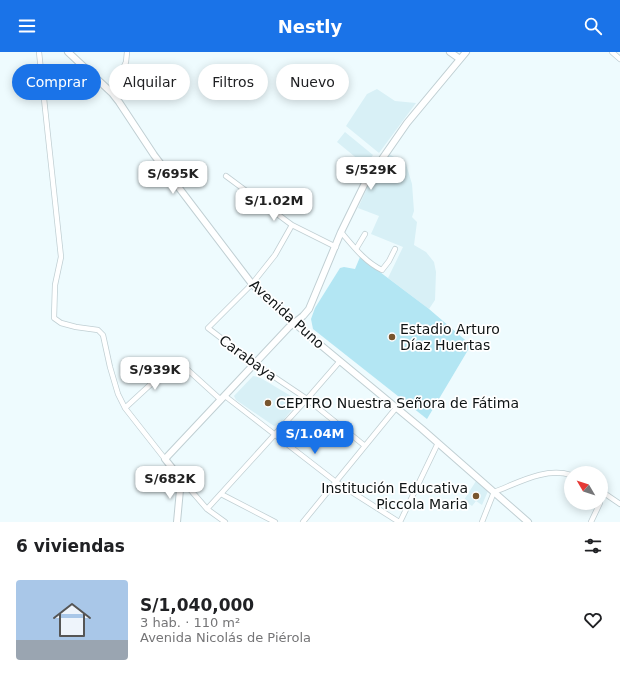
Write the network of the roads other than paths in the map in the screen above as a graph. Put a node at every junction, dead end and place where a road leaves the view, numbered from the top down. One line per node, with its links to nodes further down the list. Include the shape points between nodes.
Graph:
1 (39, 52): 25 (street, via 61,257 55,285 54,318 61,323 98,330 103,335 116,387)
2 (68, 52): 10 (street, Avenida Puno)
3 (127, 52): 9 (street)
4 (450, 52): 8 (street)
5 (466, 52): 8 (street)
6 (612, 52): 7 (street)
7 (620, 59)
8 (460, 60): 14 (street, via 406,123 373,170)
9 (125, 64)
10 (109, 90)
11 (117, 100): 19 (street, Avenida Puno, via 154,155)
12 (226, 176): 13 (street)
13 (292, 225): 16 (street); 19 (street, via 275,255)
14 (341, 232): 16 (street); 17 (street)
15 (364, 234): 17 (street)
16 (336, 247): 20 (street, via 309,309)
17 (356, 249): 18 (street, via 382,270)
18 (395, 249)
19 (252, 284): 20 (street, Avenida Puno); 22 (street, Carabaya, via 208,328)
20 (294, 323): 21 (street, Avenida Puno); 22 (street)
21 (340, 361): 24 (street); 26 (street, Avenida Puno)
22 (254, 364): 23 (street); 24 (street, Carabaya)
23 (223, 398): 25 (street, via 176,361); 27 (street); 30 (street)
24 (307, 399): 27 (street); 29 (street, Carabaya)
25 (125, 408): 30 (street)
26 (396, 408): 28 (street, Avenida Puno); 29 (street)
27 (275, 435): 33 (street); 35 (street)
28 (438, 442): 34 (street, Avenida Puno); 44 (street)
29 (365, 446): 33 (street)
30 (166, 459): 32 (street)
31 (564, 474): 34 (street, via 538,475)
32 (181, 479): 38 (street); 40 (street)
33 (336, 482): 43 (street); 44 (street)
34 (494, 492): 45 (street); 46 (street, Avenida Puno)
35 (221, 494): 38 (street); 42 (street)
36 (608, 496): 37 (street)
37 (620, 504)
38 (207, 509): 41 (street)
39 (597, 510): 47 (street)
40 (177, 522)
41 (225, 522)
42 (275, 522)
43 (303, 522)
44 (399, 522)
45 (482, 522)
46 (528, 522)
47 (591, 522)

